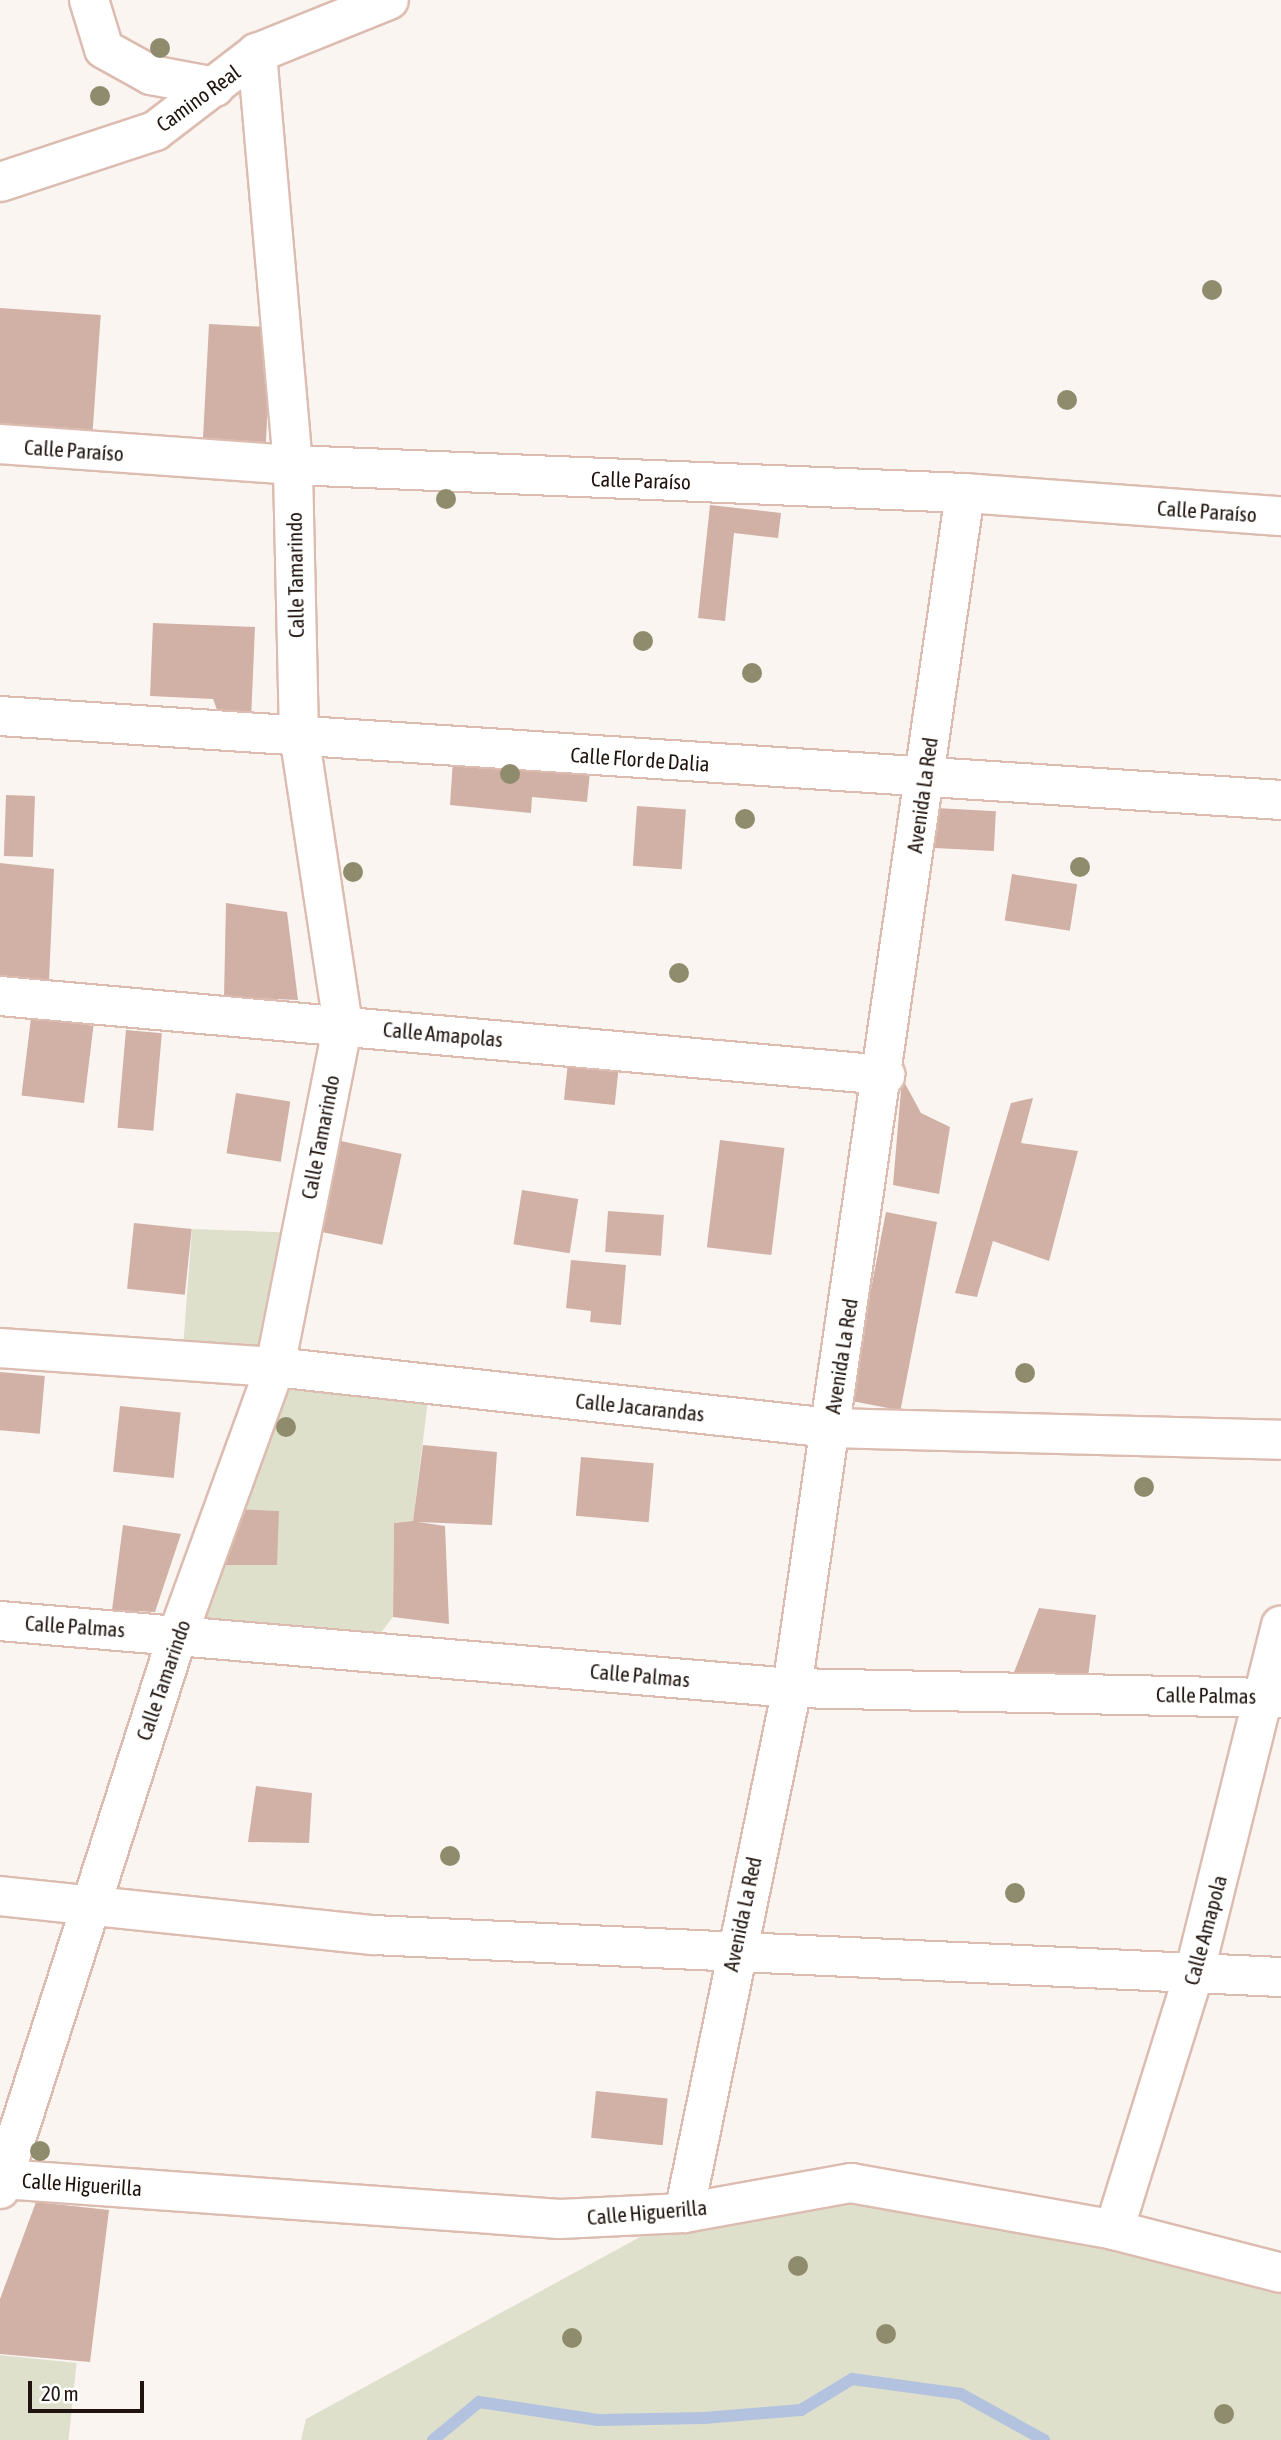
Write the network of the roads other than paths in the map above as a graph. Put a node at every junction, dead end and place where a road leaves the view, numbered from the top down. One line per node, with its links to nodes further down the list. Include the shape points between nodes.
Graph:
1 (89, 0): 4 (street, via 104,49 151,75)
2 (389, 0): 3 (street, Camino Real)
3 (257, 53): 4 (street, Camino Real); 7 (street, Calle Tamarindo)
4 (215, 87): 5 (street, Camino Real, via 155,131)
5 (0, 182)
6 (0, 444): 7 (street, Calle Paraíso)
7 (293, 465): 8 (street, Calle Paraíso); 11 (street, Calle Tamarindo)
8 (965, 493): 9 (street, Calle Paraíso); 12 (street, Avenida La Red)
9 (1281, 516)
10 (0, 716): 11 (street, Calle Flor de Dalia)
11 (299, 735): 12 (street, Calle Flor de Dalia); 15 (street, Calle Tamarindo)
12 (923, 779): 13 (street, Calle Flor de Dalia); 16 (street, Avenida La Red)
13 (1281, 800)
14 (0, 996): 15 (street, Calle Amapolas)
15 (343, 1025): 16 (street, Calle Amapolas); 18 (street, Calle Tamarindo)
16 (886, 1075): 19 (street, Avenida La Red)
17 (0, 1348): 18 (street, Calle Jacarandas)
18 (275, 1367): 19 (street, Calle Jacarandas); 23 (street, Calle Tamarindo)
19 (830, 1428): 20 (street, Calle Jacarandas); 24 (street, Avenida La Red)
20 (1281, 1440)
21 (0, 1621): 23 (street, Calle Palmas)
22 (1281, 1626): 25 (street, Calle Amapola)
23 (178, 1634): 24 (street, Calle Palmas); 27 (street, Calle Tamarindo)
24 (792, 1688): 25 (street, Calle Palmas); 28 (street, Avenida La Red)
25 (1273, 1697): 29 (street, Calle Amapola)
26 (0, 1896): 27 (street)
27 (90, 1903): 28 (street, via 373,1935); 31 (street, Calle Tamarindo)
28 (734, 1947): 29 (street); 32 (street, Avenida La Red)
29 (1195, 1970): 30 (street); 33 (street, Calle Amapola)
30 (1281, 1976)
31 (2, 2184): 32 (street, Calle Higuerilla, via 560,2219)
32 (684, 2213): 33 (street, Calle Higuerilla, via 851,2183)
33 (1114, 2230): 34 (street, Calle Higuerilla)
34 (1281, 2273)

